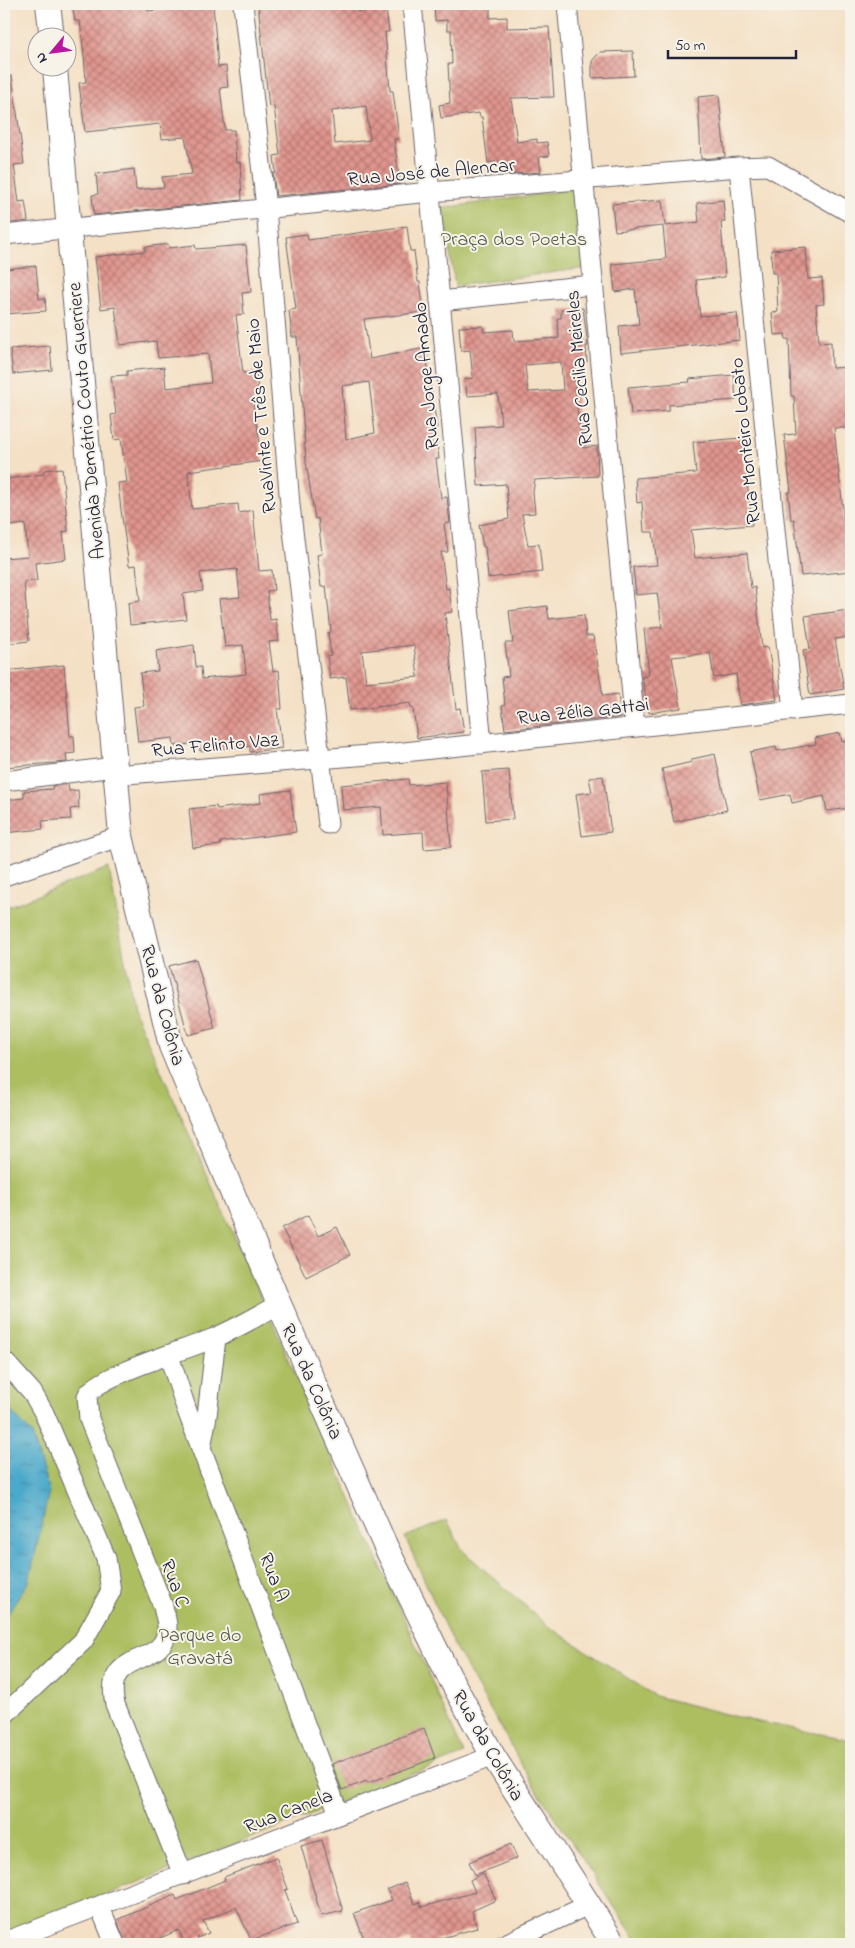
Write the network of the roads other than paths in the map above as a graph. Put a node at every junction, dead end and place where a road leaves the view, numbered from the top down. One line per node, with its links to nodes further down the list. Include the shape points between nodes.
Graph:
1 (48, 4): 5 (main road)
2 (243, 4): 10 (street, RuaVinte e Três de Maio)
3 (412, 4): 9 (street, Rua Jorge Amado)
4 (568, 4): 8 (street, Rua Cecilia Meireles)
5 (51, 28)
6 (56, 78): 12 (main road, Avenida Demétrio Couto Guerriere)
7 (739, 167): 8 (street, Rua José de Alencar); 11 (street, Rua José de Alencar, via 768,166); 17 (street, Rua Monteiro Lobato)
8 (584, 181): 9 (street, Rua José de Alencar); 14 (street, Rua Cecilia Meireles)
9 (430, 192): 10 (street, Rua José de Alencar); 15 (street, Rua Jorge Amado)
10 (266, 208): 12 (street, Rua José de Alencar); 20 (street, RuaVinte e Três de Maio, via 290,505)
11 (851, 213)
12 (69, 229): 13 (street, Rua José de Alencar); 21 (main road, Avenida Demétrio Couto Guerriere)
13 (4, 235)
14 (592, 285): 15 (street); 18 (street, Rua Cecilia Meireles)
15 (440, 301): 19 (street, Rua Jorge Amado)
16 (851, 704): 17 (street, Rua Zélia Gattai)
17 (793, 711): 18 (street, Rua Zélia Gattai)
18 (635, 727): 19 (street, Rua Zélia Gattai)
19 (482, 744): 20 (street, Rua Zélia Gattai)
20 (320, 758): 21 (street, Rua Felinto Vaz); 23 (street, RuaVinte e Três de Maio)
21 (114, 771): 22 (street, Rua Felinto Vaz); 24 (main road, Rua da Colônia)
22 (4, 781)
23 (328, 824)
24 (121, 836): 25 (street); 26 (main road, Rua da Colônia, via 171,1046)
25 (4, 876)
26 (279, 1304): 27 (street); 32 (main road, Rua da Colônia, via 384,1542)
27 (216, 1338): 28 (street); 30 (street)
28 (169, 1356): 30 (street, Rua A); 34 (street, Rua C, via 94,1386 86,1396 89,1419 163,1606 168,1627 161,1645 125,1666 115,1676 112,1692)
29 (4, 1361): 31 (street, via 32,1392 44,1413 106,1558 111,1591 83,1641)
30 (201, 1448): 33 (street, Rua A)
31 (4, 1715)
32 (493, 1756): 33 (street, Rua Canela); 35 (main road, Rua da Colônia)
33 (339, 1814): 34 (street, Rua Canela)
34 (183, 1875): 36 (street, Rua Canela)
35 (588, 1905): 39 (street); 40 (main road, Rua da Colônia)
36 (100, 1907): 37 (street, Rua Canela); 38 (street)
37 (4, 1942)
38 (115, 1944)
39 (508, 1944)
40 (614, 1944)

